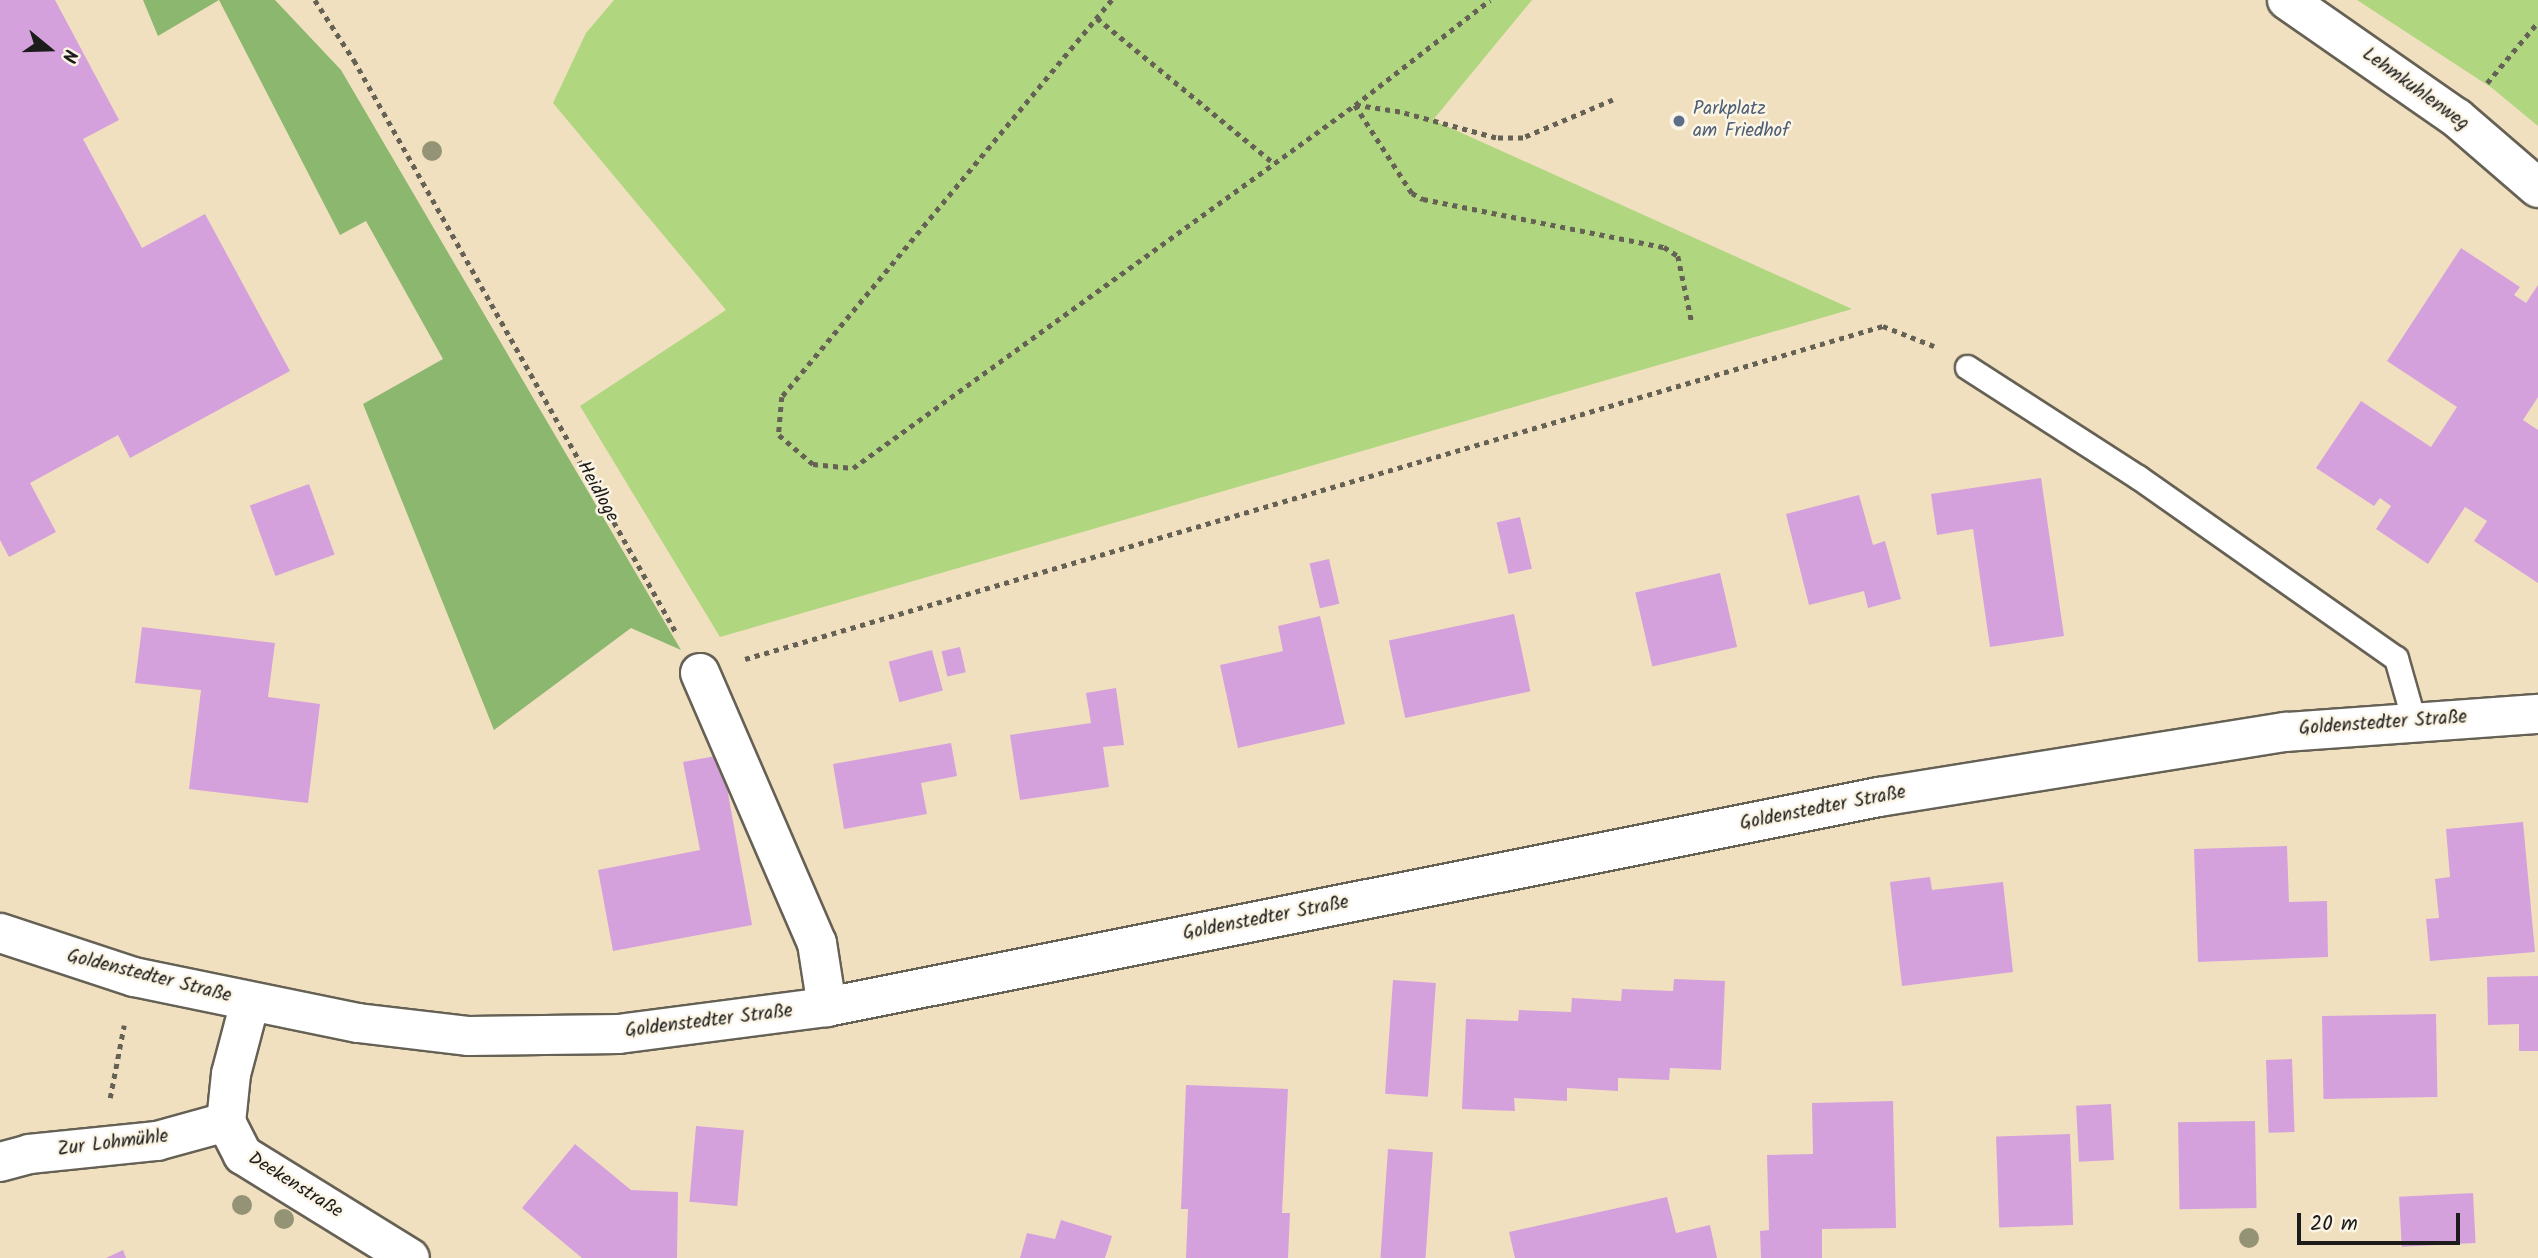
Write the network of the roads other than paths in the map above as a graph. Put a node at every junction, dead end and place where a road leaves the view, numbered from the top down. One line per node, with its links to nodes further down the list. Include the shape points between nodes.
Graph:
1 (2287, 0): 2 (street, Lehmkuhlenweg, via 2457,118)
2 (2538, 188)
3 (1967, 367): 6 (lane, via 2138,477 2396,659)
4 (700, 673): 9 (street, via 817,943)
5 (2538, 714): 6 (street, Goldenstedter Straße)
6 (2414, 720): 9 (street, Goldenstedter Straße, via 2286,732 1879,797)
7 (0, 933): 8 (street, Goldenstedter Straße, via 134,977)
8 (250, 1002): 9 (street, Goldenstedter Straße, via 358,1023 469,1036 544,1037 620,1034); 10 (street, via 231,1074)
9 (827, 1007)
10 (226, 1122): 11 (street, Zur Lohmühle, via 157,1141); 12 (street, Deekenstraße, via 243,1155)
11 (0, 1162)
12 (410, 1258)

